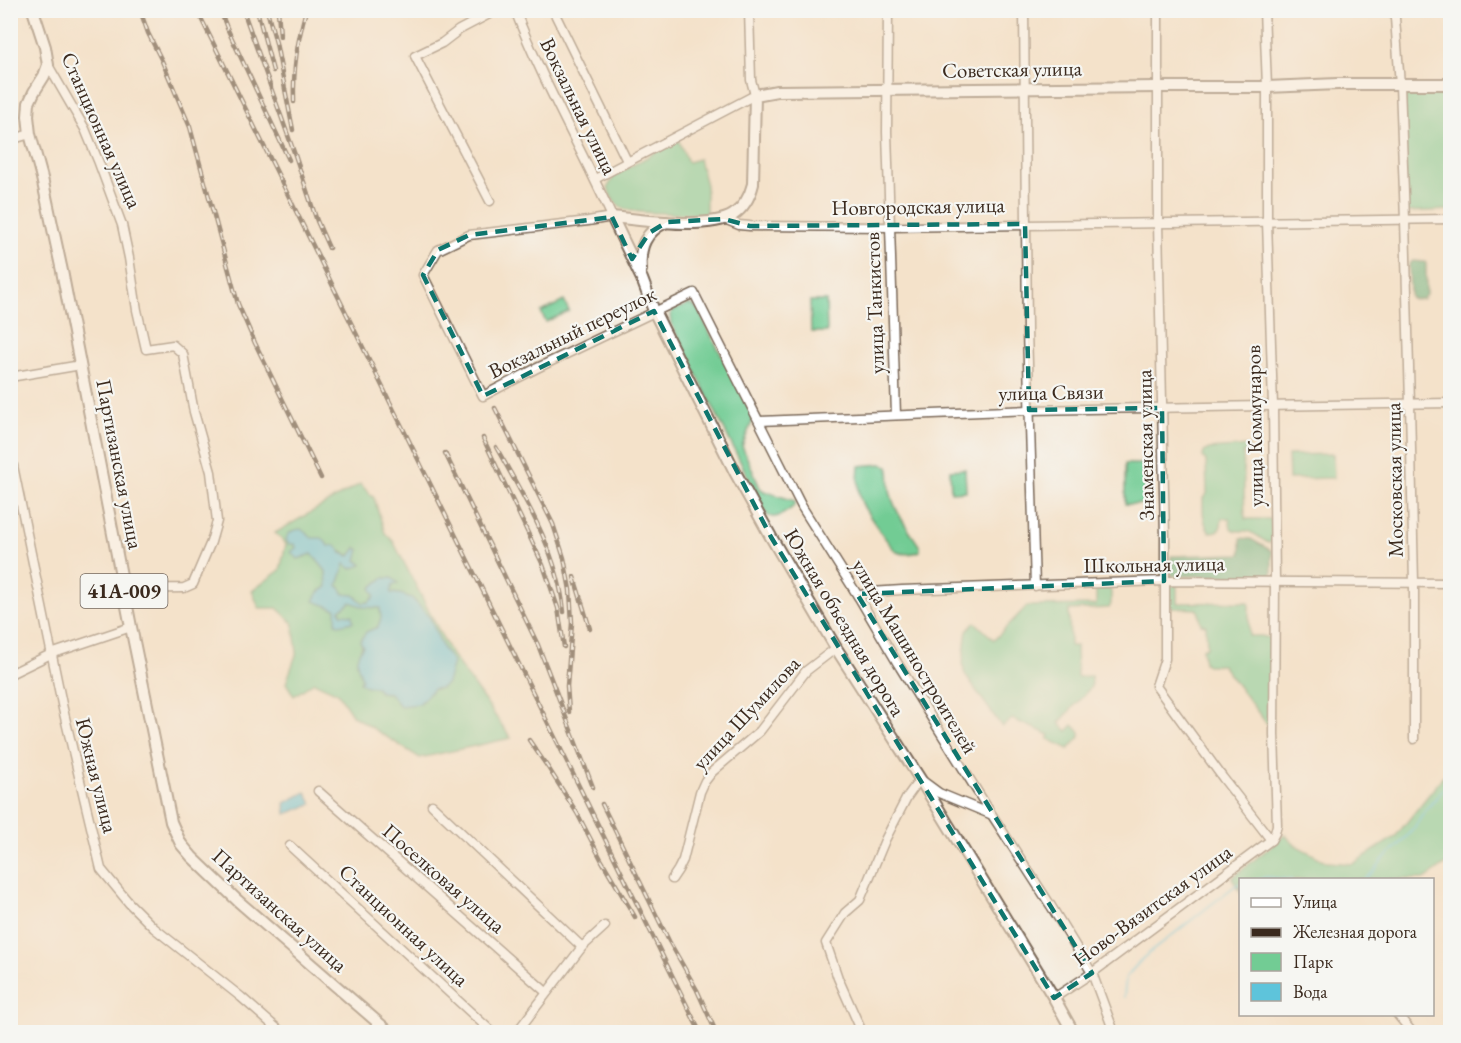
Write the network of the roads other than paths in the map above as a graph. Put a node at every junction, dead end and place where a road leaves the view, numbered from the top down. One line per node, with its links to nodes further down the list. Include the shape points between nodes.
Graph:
1 (33, 10): 11 (main road, Станционная улица)
2 (497, 10): 23 (street, via 415,56)
3 (514, 10): 22 (street, Вокзальная улица)
4 (552, 10): 21 (street)
5 (749, 10): 18 (street)
6 (888, 10): 17 (street, улица Танкистов)
7 (1024, 10): 16 (street)
8 (1158, 10): 14 (street, Знаменская улица)
9 (1264, 10): 15 (street, улица Коммунаров)
10 (1393, 10): 13 (street)
11 (48, 65): 19 (main road, Партизанская улица / 41А-009, via 29,103); 52 (street, Станционная улица, via 85,129 122,225 146,349 173,345 183,354 211,472 217,520 193,584 184,588)
12 (1450, 84): 13 (main road, Советская улица)
13 (1400, 85): 15 (main road, Советская улица); 27 (street, Московская улица)
14 (1158, 87): 15 (main road, Советская улица); 16 (main road, Советская улица); 30 (street, Знаменская улица)
15 (1267, 87): 28 (street, улица Коммунаров)
16 (1024, 88): 17 (main road, Советская улица); 31 (street)
17 (887, 90): 18 (main road, Советская улица, via 777,91); 32 (street, улица Танкистов)
18 (755, 95): 21 (street, Советская улица); 25 (main road, via 753,184 742,207)
19 (30, 134): 20 (street); 37 (main road, Партизанская улица / 41А-009)
20 (10, 140)
21 (627, 161): 22 (street, Советская улица)
22 (595, 178): 24 (street, Вокзальная улица)
23 (490, 201)
24 (612, 217): 29 (main road, Новгородская улица); 33 (street, Новгородская улица, via 469,235); 34 (main road, Южная объездная дорога)
25 (724, 219): 29 (main road, Новгородская улица); 32 (street, Новгородская улица, via 750,226)
26 (1450, 219): 27 (street, Новгородская улица)
27 (1405, 220): 28 (street, Новгородская улица); 39 (street, Московская улица)
28 (1267, 221): 30 (street, Новгородская улица); 41 (street, улица Коммунаров)
29 (666, 222): 34 (main road, via 644,241 640,259)
30 (1158, 223): 31 (street, Новгородская улица); 42 (street, Знаменская улица)
31 (1025, 224): 32 (street, Новгородская улица); 43 (street)
32 (890, 227): 44 (street, улица Танкистов)
33 (438, 250): 36 (street, Вокзальный переулок, via 423,275 483,396)
34 (642, 279): 36 (main road, Южная объездная дорога)
35 (694, 293): 36 (street, Вокзальный переулок); 45 (street, улица Машиностроителей)
36 (654, 311): 55 (main road, Южная объездная дорога, via 754,507)
37 (81, 365): 38 (street); 52 (main road, Партизанская улица / 41А-009)
38 (10, 377)
39 (1410, 404): 40 (street, улица Связи); 41 (street, улица Связи); 49 (street, Московская улица)
40 (1450, 404)
41 (1273, 406): 42 (street, улица Связи); 48 (street, улица Коммунаров)
42 (1162, 408): 43 (street, улица Связи); 47 (street, Знаменская улица)
43 (1029, 410): 44 (street, улица Связи); 51 (street)
44 (896, 415): 45 (street, улица Связи)
45 (760, 421): 53 (street, улица Машиностроителей, via 802,507)
46 (10, 451): 56 (street, Южная улица)
47 (1164, 581): 48 (street, Школьная улица); 51 (street, Школьная улица); 63 (street, Знаменская улица, via 1165,658 1156,686)
48 (1275, 581): 49 (street, Школьная улица); 63 (street, улица Коммунаров, via 1277,825)
49 (1414, 583): 50 (street, Школьная улица); 58 (street, Московская улица)
50 (1450, 583)
51 (1035, 586): 53 (street, Школьная улица, via 902,590)
52 (123, 589): 54 (main road, Партизанская улица / 41А-009)
53 (858, 596): 62 (street, улица Машиностроителей)
54 (131, 627): 56 (street); 73 (main road, Партизанская улица / 41А-009, via 171,822 181,844 237,901)
55 (836, 648): 59 (main road, Южная объездная дорога); 65 (street, улица Шумилова, via 806,672 760,731 705,781 682,860)
56 (51, 654): 57 (street); 72 (street, Южная улица, via 101,869 154,928)
57 (10, 674)
58 (1414, 739)
59 (920, 779): 62 (street, via 939,793); 70 (main road, Южная объездная дорога); 76 (street, via 885,840 860,900 845,913 826,943)
60 (318, 791): 69 (street, Поселковая улица)
61 (432, 805): 67 (street)
62 (992, 815): 68 (street, улица Машиностроителей)
63 (1271, 840): 68 (street, Ново-Вязитская улица)
64 (290, 846): 74 (street, Станционная улица)
65 (672, 879)
66 (605, 926): 67 (street)
67 (582, 946): 69 (street)
68 (1092, 973): 70 (street, Ново-Вязитская улица); 78 (street, улица Машиностроителей)
69 (546, 992): 75 (street)
70 (1054, 998): 77 (main road, Южная объездная дорога)
71 (1399, 1016): 79 (street)
72 (281, 1032)
73 (389, 1032)
74 (492, 1032)
75 (517, 1032)
76 (862, 1032)
77 (1073, 1032)
78 (1114, 1032)
79 (1412, 1032)

